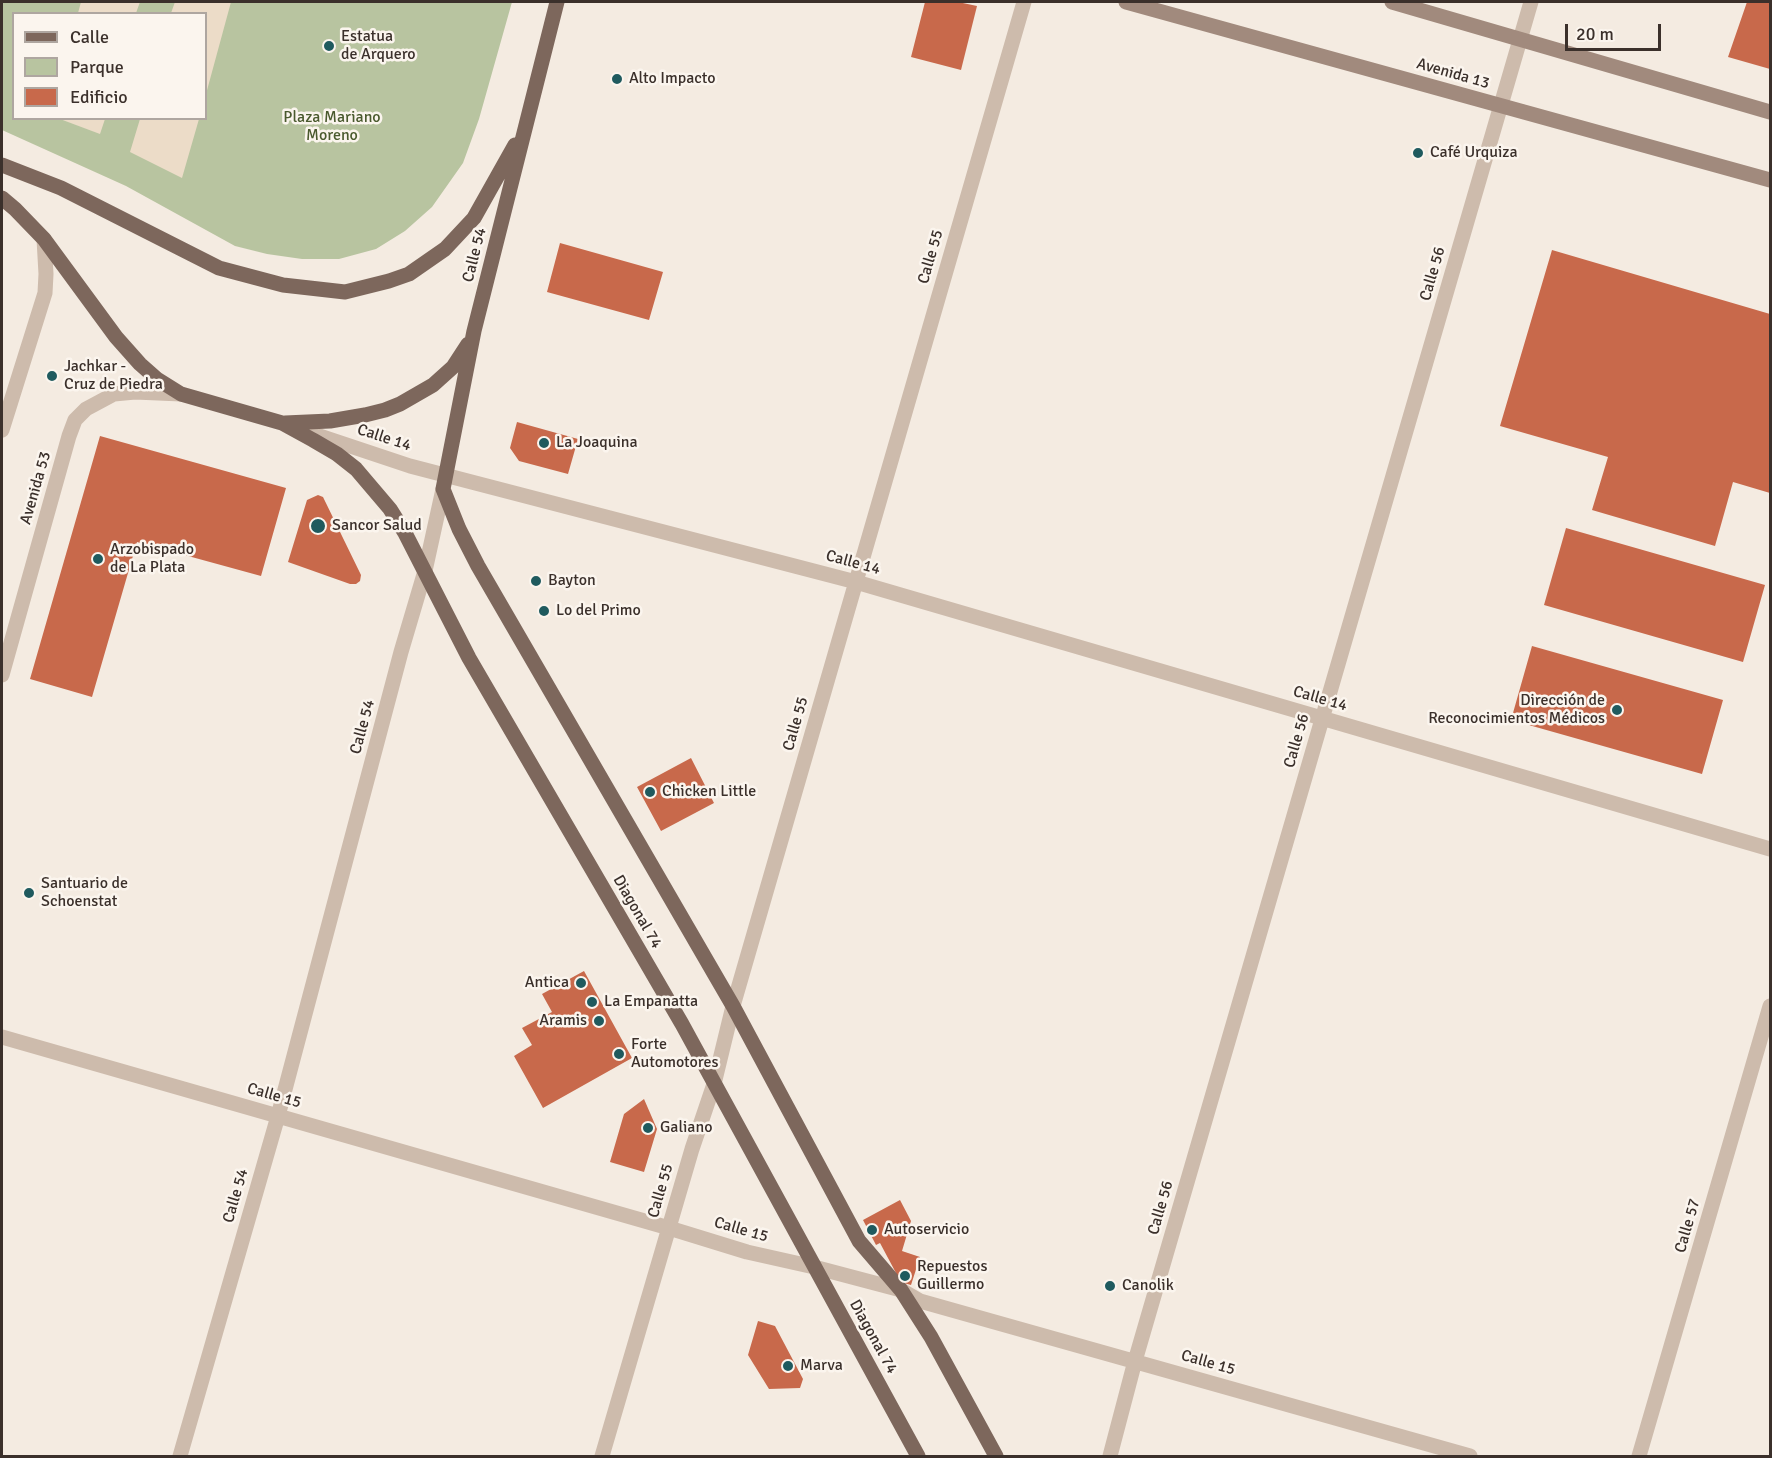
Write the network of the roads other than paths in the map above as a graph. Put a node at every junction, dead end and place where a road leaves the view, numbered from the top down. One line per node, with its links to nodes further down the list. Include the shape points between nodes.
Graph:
1 (557, 2): 9 (main road, Calle 54)
2 (1024, 2): 20 (street, Calle 55)
3 (1126, 2): 7 (main road, Avenida 13)
4 (1392, 2): 6 (main road)
5 (1531, 2): 6 (street, Calle 56)
6 (1520, 39): 7 (street, Calle 56); 8 (main road)
7 (1500, 105): 11 (main road, Avenida 13); 22 (street, Calle 56)
8 (1770, 112)
9 (524, 130): 10 (main road, via 474,218 445,249 409,274 345,292 283,285 219,268 61,188); 14 (main road, Calle 54)
10 (2, 165)
11 (1770, 180)
12 (2, 198): 13 (main road, Calle 14)
13 (44, 239): 15 (main road, Calle 14, via 116,338 149,371); 17 (street, via 45,293)
14 (474, 331): 16 (main road, via 453,367 406,401 385,410 330,421); 18 (main road, Calle 54)
15 (181, 394): 16 (main road, Calle 14); 21 (street, Avenida 53, via 114,394 86,409 75,420)
16 (282, 423): 18 (street, Calle 14, via 410,466); 19 (main road, Diagonal 74, via 338,454 356,470 390,509)
17 (2, 430)
18 (444, 482): 19 (street, Calle 54); 20 (street, Calle 14); 24 (main road, via 459,529 497,600)
19 (425, 571): 27 (main road, Diagonal 74, via 469,658); 28 (street, Calle 54)
20 (856, 582): 22 (street, Calle 14); 24 (street, Calle 55)
21 (2, 675)
22 (1322, 718): 23 (street, Calle 14); 32 (street, Calle 56)
23 (1770, 849)
24 (733, 1006): 27 (street, Calle 55); 31 (main road, via 859,1241)
25 (1770, 1006): 39 (street, Calle 57)
26 (2, 1037): 28 (street, Calle 15)
27 (714, 1084): 29 (street, Calle 55); 30 (main road, Diagonal 74)
28 (278, 1116): 29 (street, Calle 15); 33 (street, Calle 54)
29 (669, 1228): 30 (street, Calle 15); 34 (street, Calle 55)
30 (814, 1267): 31 (street, Calle 15); 35 (main road, Diagonal 74)
31 (902, 1290): 32 (street, Calle 15, via 920,1301); 36 (main road)
32 (1136, 1361): 37 (street, Calle 56); 38 (street, Calle 15)
33 (180, 1456)
34 (602, 1456)
35 (918, 1456)
36 (996, 1456)
37 (1110, 1456)
38 (1470, 1456)
39 (1639, 1456)

